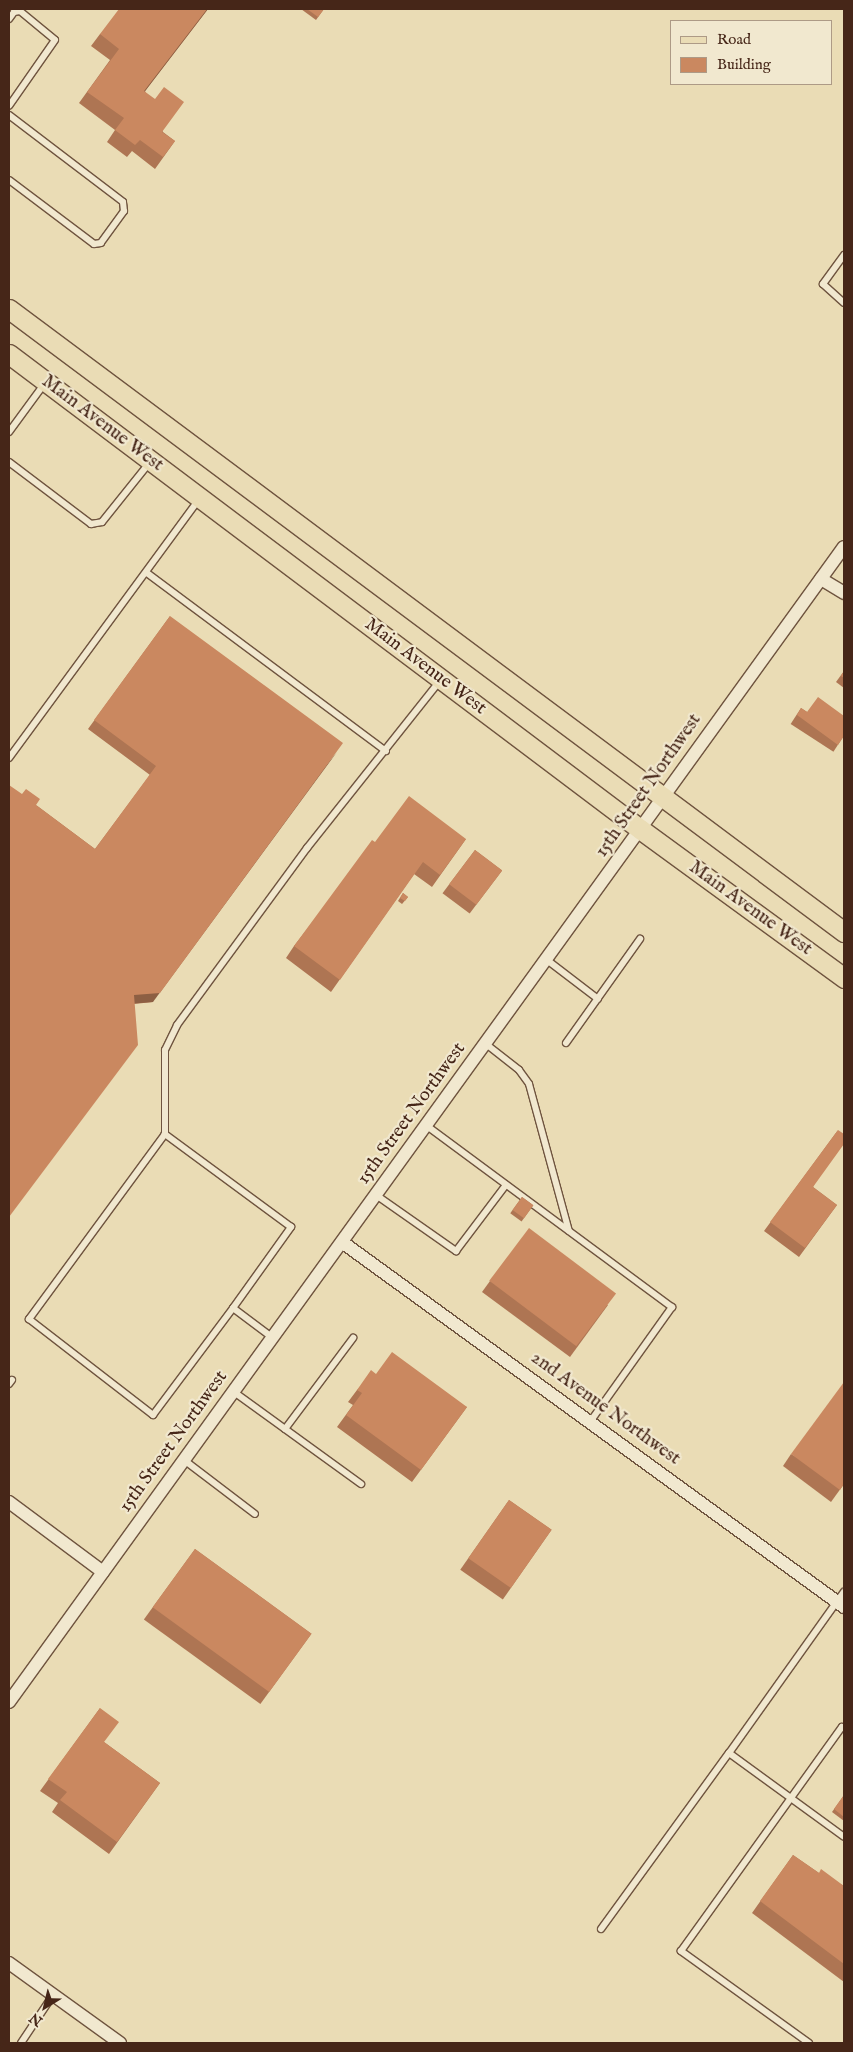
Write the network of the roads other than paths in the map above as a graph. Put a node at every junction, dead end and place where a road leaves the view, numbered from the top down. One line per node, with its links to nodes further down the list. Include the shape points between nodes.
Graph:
1 (9, 19): 2 (lane, via 14,12 20,11 55,40)
2 (9, 106)
3 (9, 115): 4 (lane, via 123,202 124,212 101,243 94,244)
4 (9, 180)
5 (844, 255): 6 (lane, via 823,284)
6 (844, 303)
7 (9, 309): 21 (main road, Main Avenue West)
8 (9, 354): 9 (main road, Main Avenue West)
9 (46, 382): 10 (lane); 11 (main road, Main Avenue West)
10 (9, 432)
11 (150, 460): 12 (lane, via 102,522 90,524); 13 (main road, Main Avenue West)
12 (9, 462)
13 (200, 498): 15 (lane); 18 (main road, Main Avenue West)
14 (844, 548): 16 (street, 15th Street Northwest)
15 (147, 572): 19 (lane); 20 (lane)
16 (821, 579): 17 (street); 21 (street, 15th Street Northwest)
17 (844, 593)
18 (441, 679): 19 (lane); 22 (main road, Main Avenue West)
19 (386, 751): 31 (lane, via 308,848 177,1025 165,1050)
20 (9, 758)
21 (662, 799): 22 (street, 15th Street Northwest); 23 (main road, Main Avenue West)
22 (640, 829): 25 (street, 15th Street Northwest); 26 (main road, Main Avenue West)
23 (844, 932)
24 (640, 939): 27 (lane)
25 (547, 960): 27 (lane); 29 (street, 15th Street Northwest)
26 (844, 978)
27 (598, 998): 28 (lane)
28 (566, 1043)
29 (486, 1044): 30 (street, 15th Street Northwest); 34 (lane, via 519,1070 528,1084)
30 (427, 1126): 32 (lane); 33 (street, 15th Street Northwest)
31 (165, 1134): 36 (lane, via 291,1227); 36 (lane, via 29,1319 153,1415)
32 (506, 1185): 33 (lane, via 456,1251); 34 (lane)
33 (376, 1196): 35 (street, 15th Street Northwest)
34 (569, 1231): 40 (lane, via 672,1307)
35 (342, 1242): 37 (street, 15th Street Northwest); 40 (street, 2nd Avenue Northwest)
36 (233, 1308): 37 (lane)
37 (273, 1338): 39 (street, 15th Street Northwest)
38 (353, 1338): 41 (lane)
39 (234, 1392): 41 (lane); 42 (street, 15th Street Northwest)
40 (590, 1422): 47 (street, 2nd Avenue Northwest)
41 (285, 1429): 43 (lane)
42 (184, 1460): 45 (lane); 46 (street, 15th Street Northwest)
43 (360, 1484)
44 (9, 1502): 46 (street)
45 (255, 1514)
46 (103, 1572): 48 (street, 15th Street Northwest)
47 (842, 1601): 50 (lane)
48 (9, 1702)
49 (844, 1728): 51 (lane, via 842,1726)
50 (729, 1752): 51 (lane); 53 (lane)
51 (791, 1798): 52 (lane); 58 (lane, via 681,1951)
52 (844, 1837)
53 (601, 1929)
54 (9, 1963): 55 (street)
55 (53, 1995): 56 (lane); 57 (street)
56 (21, 2043)
57 (119, 2043)
58 (809, 2043)

